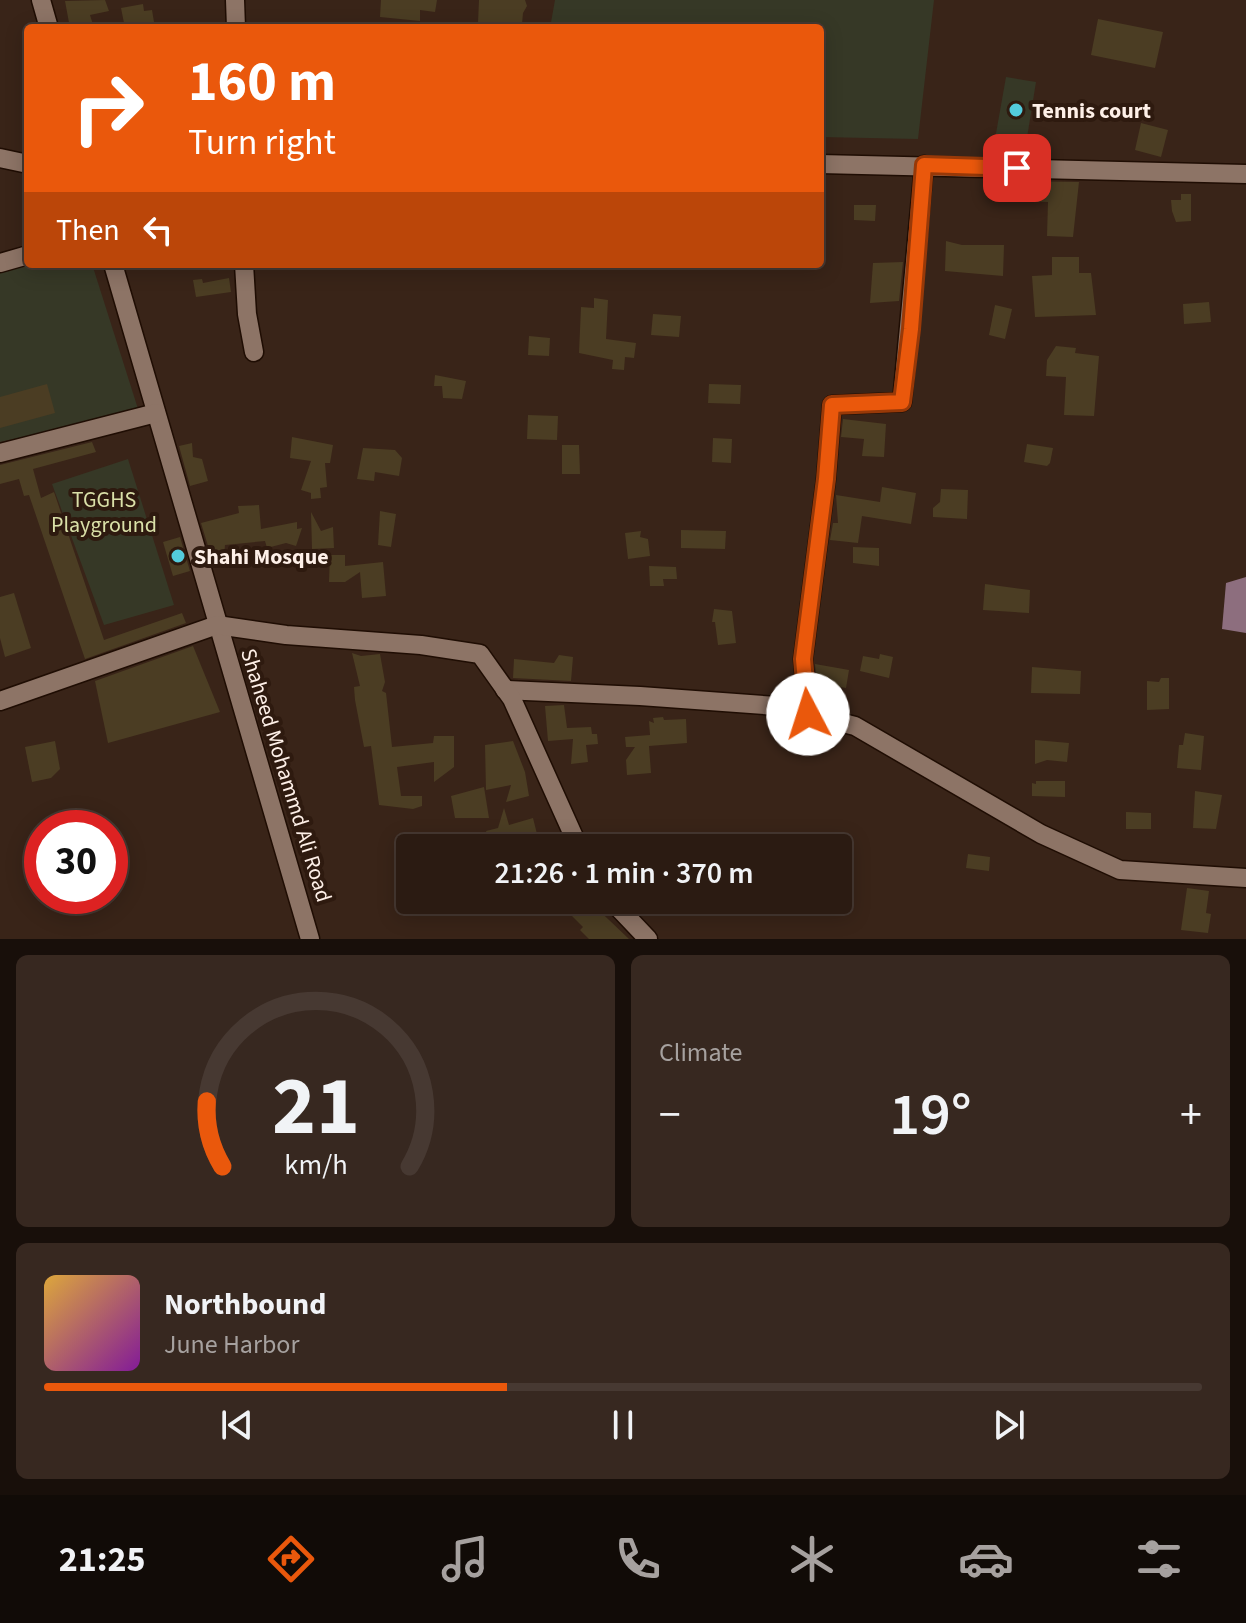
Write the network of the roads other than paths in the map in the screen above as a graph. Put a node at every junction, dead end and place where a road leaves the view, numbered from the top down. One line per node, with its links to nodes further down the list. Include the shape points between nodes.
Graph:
1 (41, 0): 3 (street)
2 (235, 0): 4 (street)
3 (48, 24)
4 (236, 24)
5 (0, 158): 6 (street)
6 (24, 163)
7 (824, 164): 8 (street)
8 (924, 165): 9 (street); 20 (street, via 902,402 832,405 803,659)
9 (1246, 174)
10 (24, 256): 11 (street)
11 (0, 263)
12 (114, 268): 15 (street, Shaheed Mohammd Ali Road)
13 (244, 268): 14 (street)
14 (254, 352)
15 (156, 413): 16 (street); 17 (street, Shaheed Mohammd Ali Road)
16 (0, 453)
17 (217, 625): 18 (street, via 480,654); 19 (street); 24 (street, Shaheed Mohammd Ali Road)
18 (505, 690): 20 (street, via 777,706); 21 (street)
19 (0, 701)
20 (808, 714): 22 (street, via 855,726 1041,834 1120,870)
21 (572, 834)
22 (1246, 878)
23 (624, 914): 25 (street)
24 (310, 939)
25 (648, 939)

